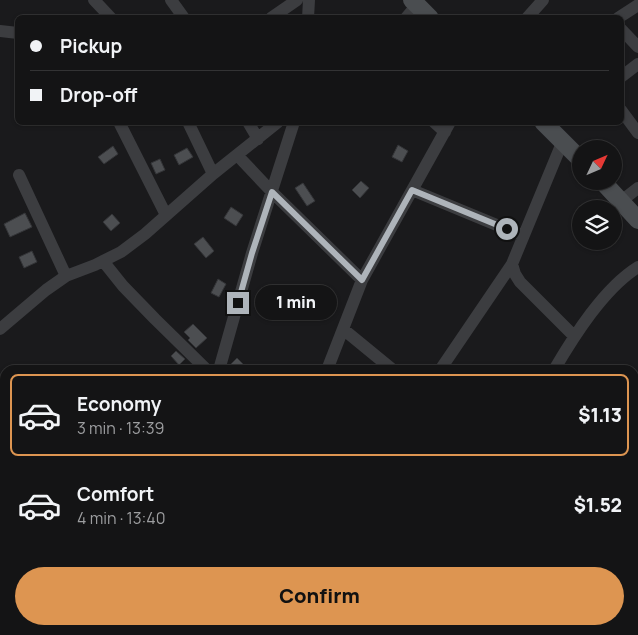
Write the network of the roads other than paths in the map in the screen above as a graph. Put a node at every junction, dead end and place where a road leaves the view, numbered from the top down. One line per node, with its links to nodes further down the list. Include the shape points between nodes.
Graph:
1 (94, 0): 7 (street)
2 (171, 0): 8 (street)
3 (296, 0): 9 (street)
4 (543, 0): 11 (street)
5 (638, 5): 12 (street)
6 (411, 8): 10 (street)
7 (108, 15)
8 (182, 15)
9 (275, 15)
10 (424, 15)
11 (530, 15)
12 (623, 15)
13 (0, 30): 15 (street)
14 (624, 31): 16 (street)
15 (15, 32)
16 (638, 47)
17 (638, 64): 18 (street)
18 (624, 75)
19 (624, 114): 27 (street)
20 (121, 125): 40 (street)
21 (189, 125): 31 (street)
22 (250, 125): 28 (street)
23 (274, 125): 28 (street)
24 (448, 127): 34 (street)
25 (293, 128): 36 (street)
26 (554, 130): 29 (street); 42 (street)
27 (638, 133)
28 (258, 139): 30 (street)
29 (572, 150)
30 (238, 155): 31 (street); 36 (street)
31 (212, 174): 40 (street)
32 (20, 175): 46 (street)
33 (638, 188): 38 (street)
34 (412, 190): 42 (street); 47 (street)
35 (610, 190): 37 (street)
36 (272, 192): 47 (street); 52 (street)
37 (618, 200)
38 (622, 200)
39 (622, 204): 41 (street)
40 (166, 215): 43 (street, via 121,252)
41 (638, 220)
42 (523, 236): 44 (street)
43 (103, 260): 46 (street); 51 (street, via 155,319)
44 (512, 264): 50 (street, via 520,282); 55 (street)
45 (638, 267): 50 (street, via 614,287)
46 (66, 276): 48 (street)
47 (362, 280): 49 (street)
48 (0, 329)
49 (343, 329): 53 (street); 54 (street)
50 (574, 336): 56 (street)
51 (202, 365)
52 (220, 365)
53 (329, 365)
54 (386, 365)
55 (443, 365)
56 (557, 365)

